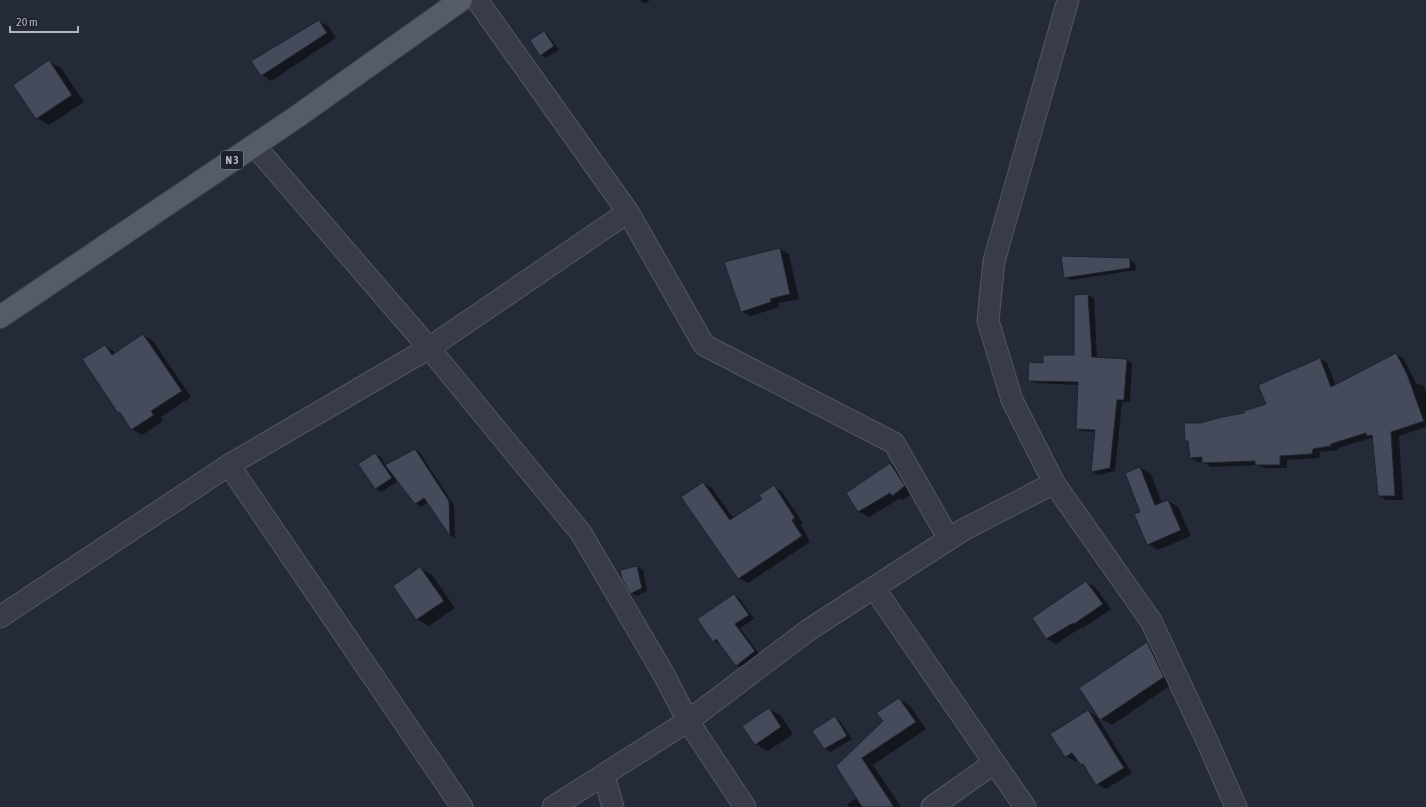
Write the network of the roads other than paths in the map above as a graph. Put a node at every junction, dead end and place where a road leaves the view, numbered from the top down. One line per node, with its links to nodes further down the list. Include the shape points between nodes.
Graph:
1 (461, 0): 4 (main road, N 3)
2 (477, 0): 5 (street)
3 (1068, 0): 9 (street, via 994,261 988,321 1012,400)
4 (254, 145): 6 (main road, N 3); 7 (street)
5 (628, 212): 7 (street); 10 (street, via 704,345 894,443)
6 (0, 317)
7 (429, 348): 8 (street); 13 (street, via 582,533)
8 (229, 465): 12 (street); 16 (street)
9 (1054, 484): 10 (street, via 963,530); 22 (street, via 1151,621)
10 (949, 540): 11 (street)
11 (874, 588): 13 (street, via 810,628); 14 (street)
12 (0, 617)
13 (688, 721): 15 (street); 19 (street)
14 (994, 763): 20 (street); 21 (street)
15 (604, 775): 17 (street); 18 (street)
16 (462, 807)
17 (553, 807)
18 (613, 807)
19 (745, 807)
20 (932, 807)
21 (1024, 807)
22 (1236, 807)

